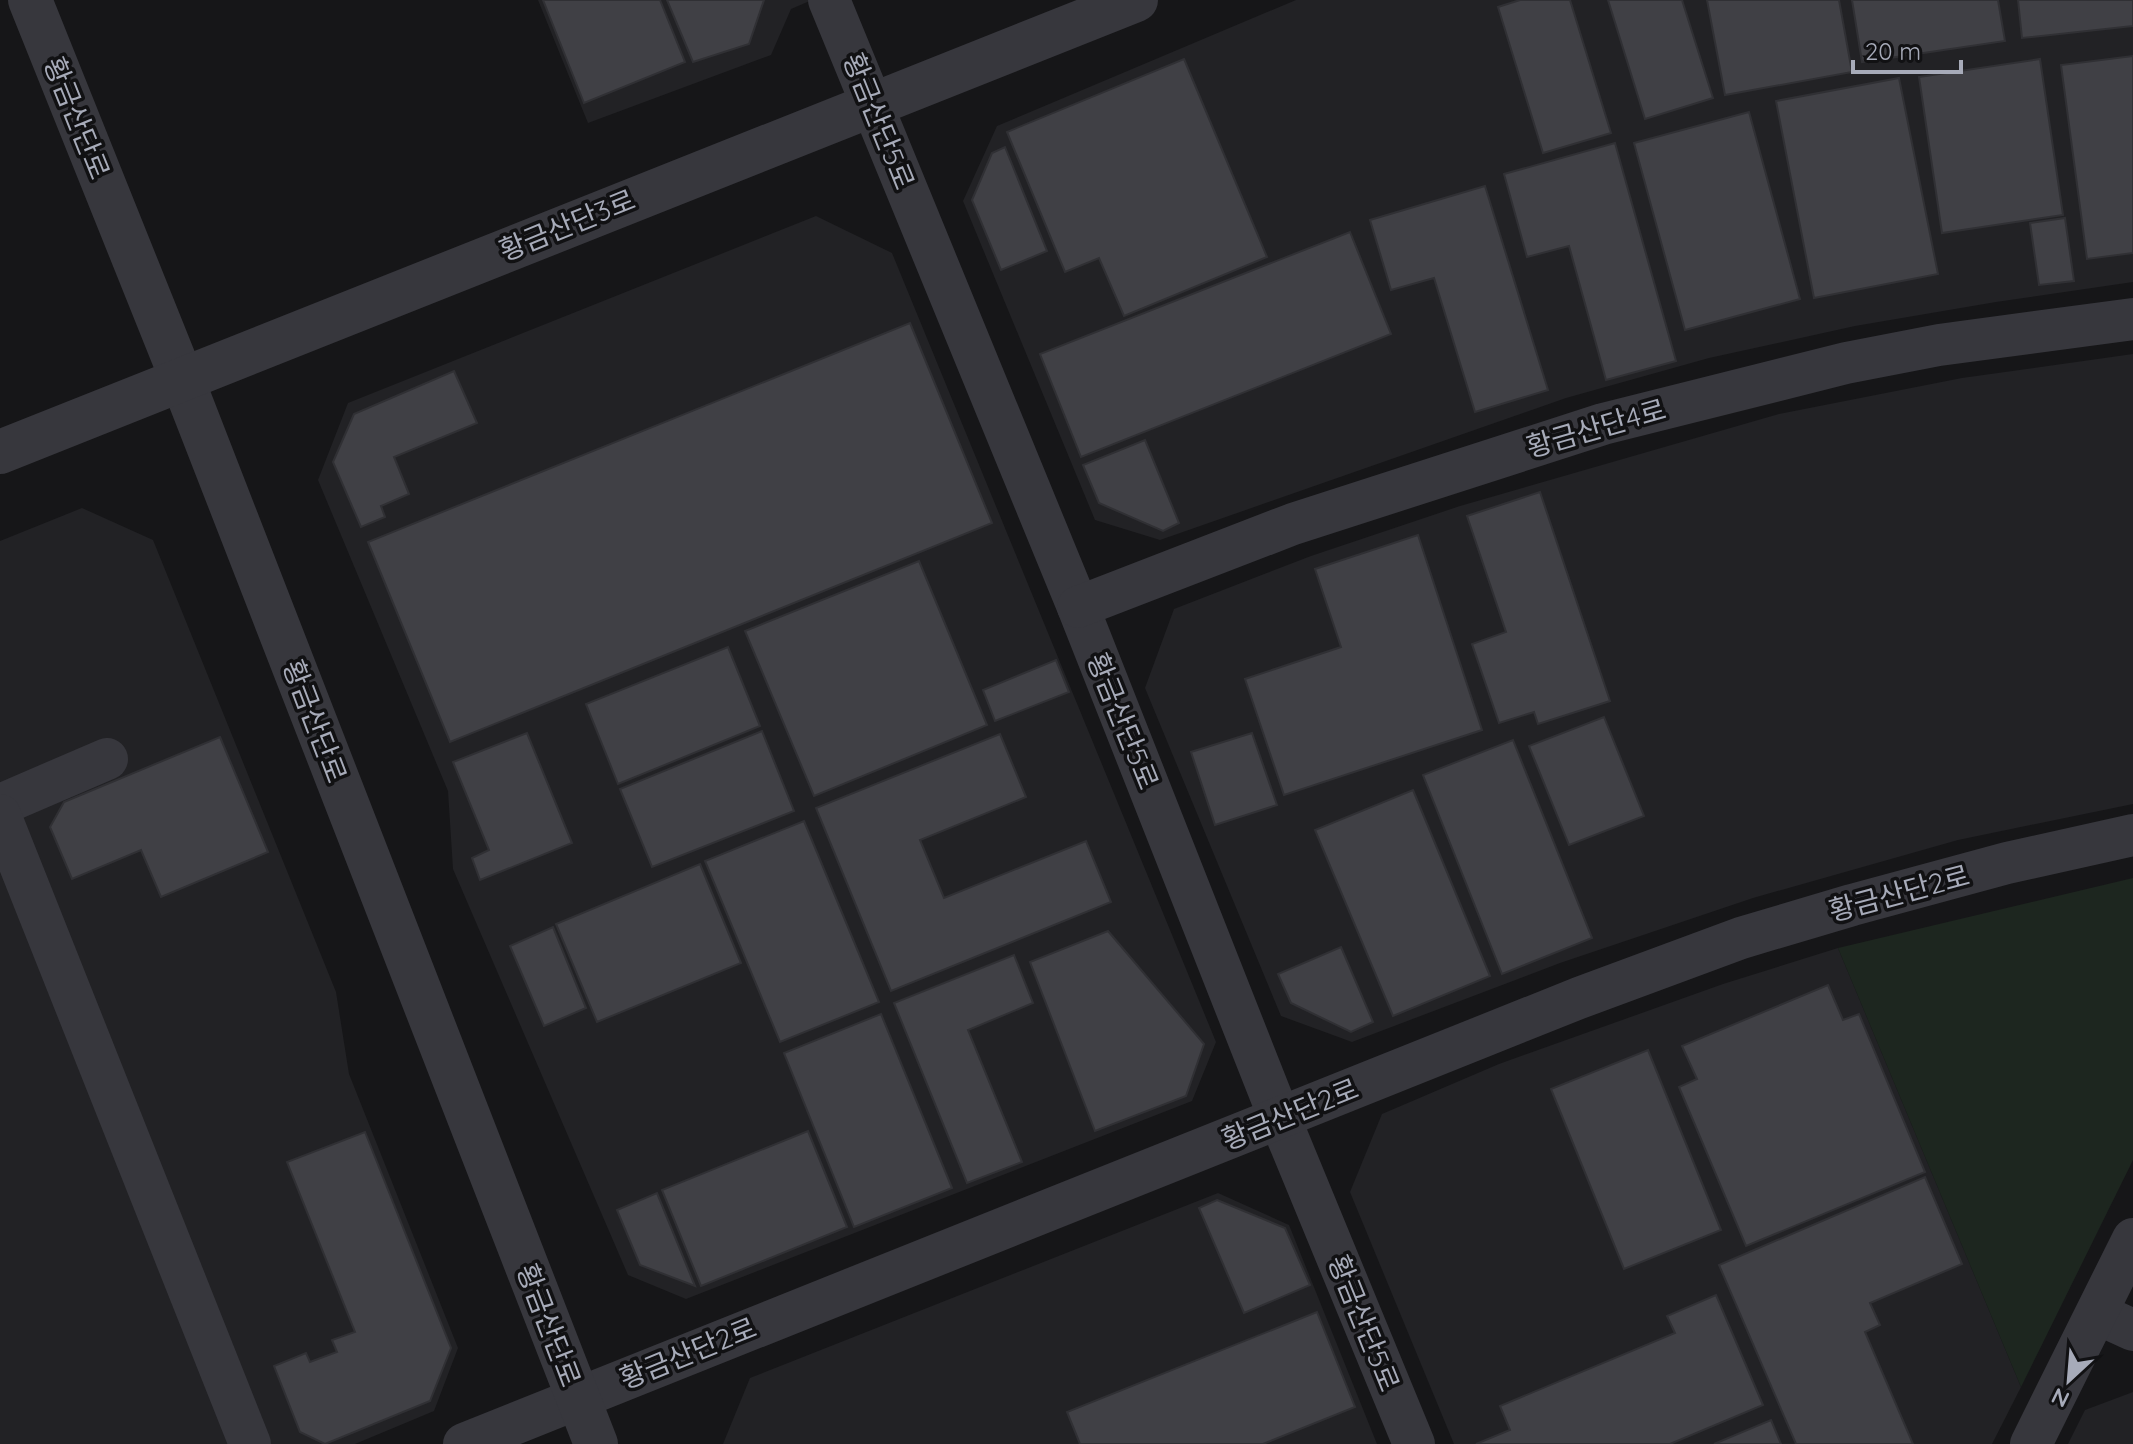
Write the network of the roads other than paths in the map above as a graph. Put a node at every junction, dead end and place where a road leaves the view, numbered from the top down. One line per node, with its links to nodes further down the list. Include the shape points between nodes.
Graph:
1 (30, 0): 6 (street, 황금산단로)
2 (829, 0): 4 (street, 황금산단5로)
3 (1136, 0): 4 (street, 황금산단3로)
4 (871, 103): 6 (street, 황금산단3로); 8 (street, 황금산단5로)
5 (2133, 319): 8 (street, 황금산단4로, via 1846,363 1603,424 1293,524)
6 (182, 379): 7 (street, 황금산단3로); 16 (street, 황금산단로)
7 (0, 452)
8 (1078, 607): 13 (street, 황금산단5로)
9 (107, 759): 10 (street)
10 (0, 805)
11 (0, 815): 17 (street)
12 (2133, 835): 13 (street, 황금산단2로, via 2007,863 1741,938)
13 (1280, 1119): 16 (street, 황금산단2로); 20 (street, 황금산단5로)
14 (2133, 1239): 15 (street)
15 (2115, 1322): 21 (street)
16 (577, 1397): 18 (street, 황금산단2로); 19 (street, 황금산단로)
17 (250, 1444)
18 (464, 1444)
19 (596, 1444)
20 (1414, 1444)
21 (2031, 1444)

